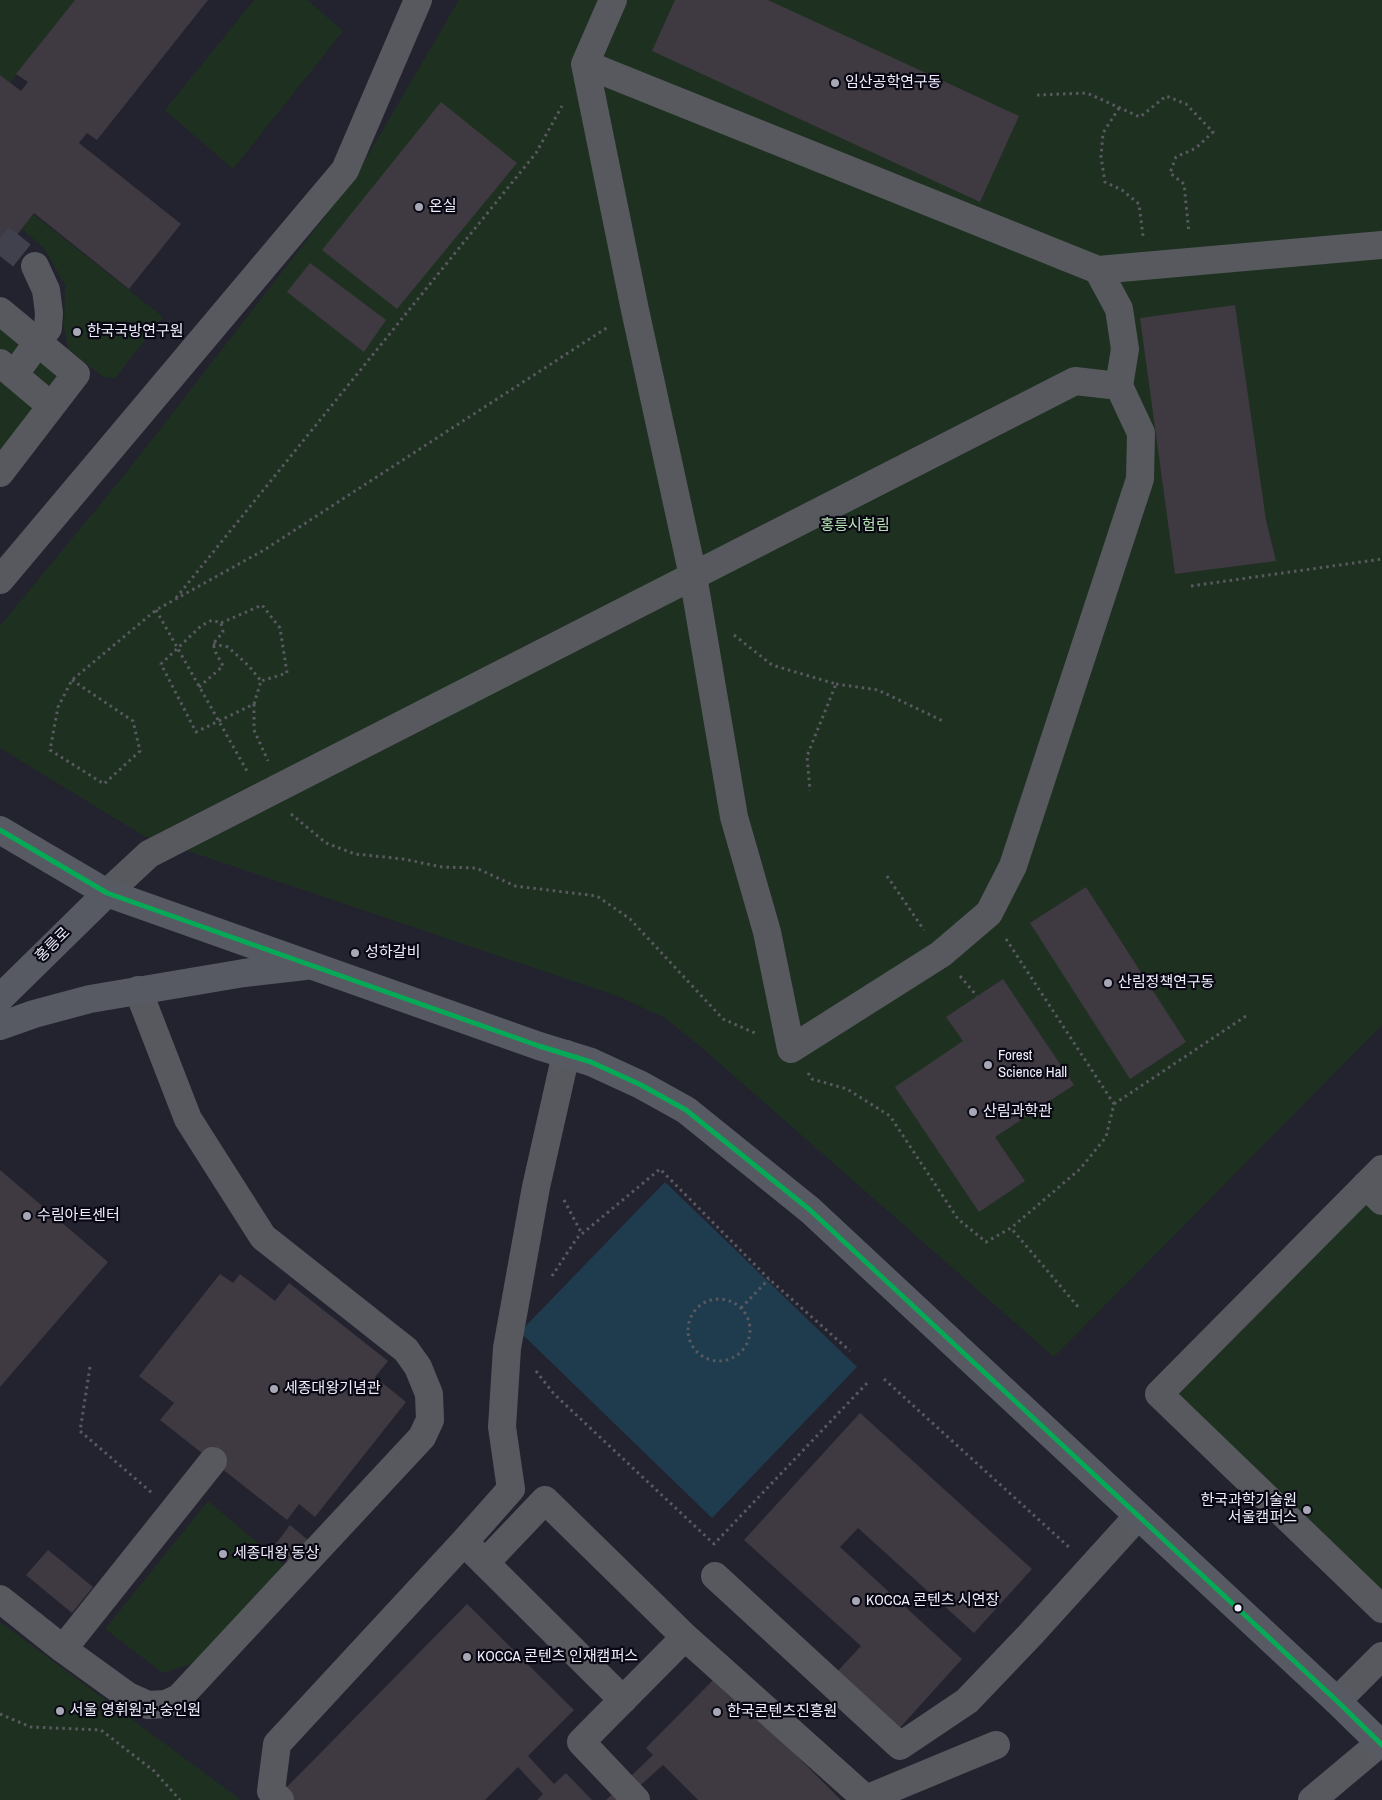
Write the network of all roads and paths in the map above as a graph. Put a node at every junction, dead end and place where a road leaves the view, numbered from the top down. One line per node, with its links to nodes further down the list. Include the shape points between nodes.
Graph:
1 (418, 0): 21 (street, via 345,170)
2 (613, 0): 3 (street)
3 (585, 64): 11 (street); 12 (street)
4 (1037, 95): 6 (path, via 1087,93)
5 (563, 104): 23 (path, via 536,153)
6 (1119, 108): 8 (path, via 1140,117 1166,96 1186,104 1213,132 1196,148 1176,156 1170,173 1184,184); 10 (path, via 1104,133 1101,157 1105,182 1122,190 1139,204)
7 (1382, 245): 8 (street)
8 (1191, 261): 10 (street)
9 (35, 266): 14 (street, via 46,290 49,313 48,328)
10 (1146, 266): 11 (street)
11 (1098, 270): 16 (street, via 1119,309 1125,349)
12 (635, 310): 20 (street); 23 (path, via 264,550)
13 (0, 311): 14 (street)
14 (38, 342): 15 (street); 17 (street, via 76,374)
15 (7, 369): 17 (street)
16 (1119, 386): 20 (street, via 1075,381); 40 (street, via 1141,433 1140,479 1013,866)
17 (51, 406): 18 (street)
18 (0, 473)
19 (1382, 559): 22 (path)
20 (693, 576): 24 (street); 37 (street)
21 (0, 580)
22 (1191, 586)
23 (174, 600): 25 (path)
24 (699, 609): 31 (path, via 772,665); 46 (street, via 734,817 767,932)
25 (156, 610): 28 (path); 29 (path)
26 (221, 622): 27 (path, via 222,632); 28 (path, via 212,620 202,626); 30 (path, via 262,605 280,628 287,674)
27 (214, 644): 30 (path, via 228,647); 32 (path, via 223,666)
28 (177, 649): 32 (path); 34 (path, via 161,664 196,732)
29 (72, 680): 29 (path, via 58,707 50,750 104,784 140,751 133,721)
30 (261, 681): 33 (path)
31 (836, 684): 35 (path, via 878,690); 36 (path, via 807,756)
32 (199, 687): 34 (path)
33 (254, 704): 34 (path); 37 (path, via 254,730)
34 (219, 721): 37 (path)
35 (943, 721)
36 (810, 791)
37 (271, 792): 39 (street, via 149,854); 46 (path, via 326,843 355,854 442,867 476,868 514,886 597,896 630,919 723,1019)
38 (0, 830): 39 (main road)
39 (107, 893): 41 (main road); 43 (main road, 홍릉로)
40 (989, 913): 46 (street, via 941,954); 48 (path)
41 (310, 966): 42 (main road); 47 (main road)
42 (138, 990): 45 (main road, via 43,1011); 70 (street, via 188,1118 263,1237 406,1350 418,1367 429,1394 430,1420 422,1437 179,1698 166,1704 148,1705 128,1696)
43 (0, 998)
44 (1246, 1016): 48 (path)
45 (0, 1026)
46 (791, 1049): 50 (path, via 812,1079 847,1090 890,1116 958,1219 986,1242)
47 (566, 1054): 62 (main road, via 642,1085 686,1110 810,1210); 63 (street, via 536,1187 507,1348 502,1427 511,1489)
48 (1114, 1104): 50 (path, via 1106,1137 1080,1169)
49 (1377, 1185): 68 (street, via 1159,1394)
50 (1011, 1228): 54 (path)
51 (770, 1279): 52 (path, via 660,1169 577,1238); 53 (path); 55 (path)
52 (548, 1282)
53 (741, 1308): 53 (path, via 748,1318 750,1332 743,1351 725,1361 710,1360 698,1352 688,1331 696,1309 717,1299 733,1302)
54 (1079, 1308)
55 (850, 1351)
56 (531, 1365): 59 (path, via 554,1394 714,1544)
57 (90, 1367): 61 (path, via 80,1431)
58 (884, 1379): 64 (path)
59 (869, 1381)
60 (213, 1461): 61 (street)
61 (173, 1511): 70 (street)
62 (1138, 1516): 66 (street, via 967,1701 900,1746); 73 (main road)
63 (464, 1542): 65 (street); 78 (street, via 277,1744 271,1791)
64 (1071, 1549)
65 (485, 1563): 69 (street, via 545,1500); 72 (street)
66 (715, 1576)
67 (0, 1599): 70 (street)
68 (1382, 1609)
69 (685, 1637): 72 (street); 76 (street, via 866,1799)
70 (63, 1649)
71 (1382, 1656): 73 (street)
72 (623, 1700): 79 (street, via 581,1742)
73 (1337, 1701): 75 (main road)
74 (0, 1714): 77 (path, via 31,1727 102,1730 154,1771)
75 (1381, 1744): 80 (street)
76 (996, 1745)
77 (180, 1800)
78 (280, 1800)
79 (636, 1800)
80 (1312, 1800)

